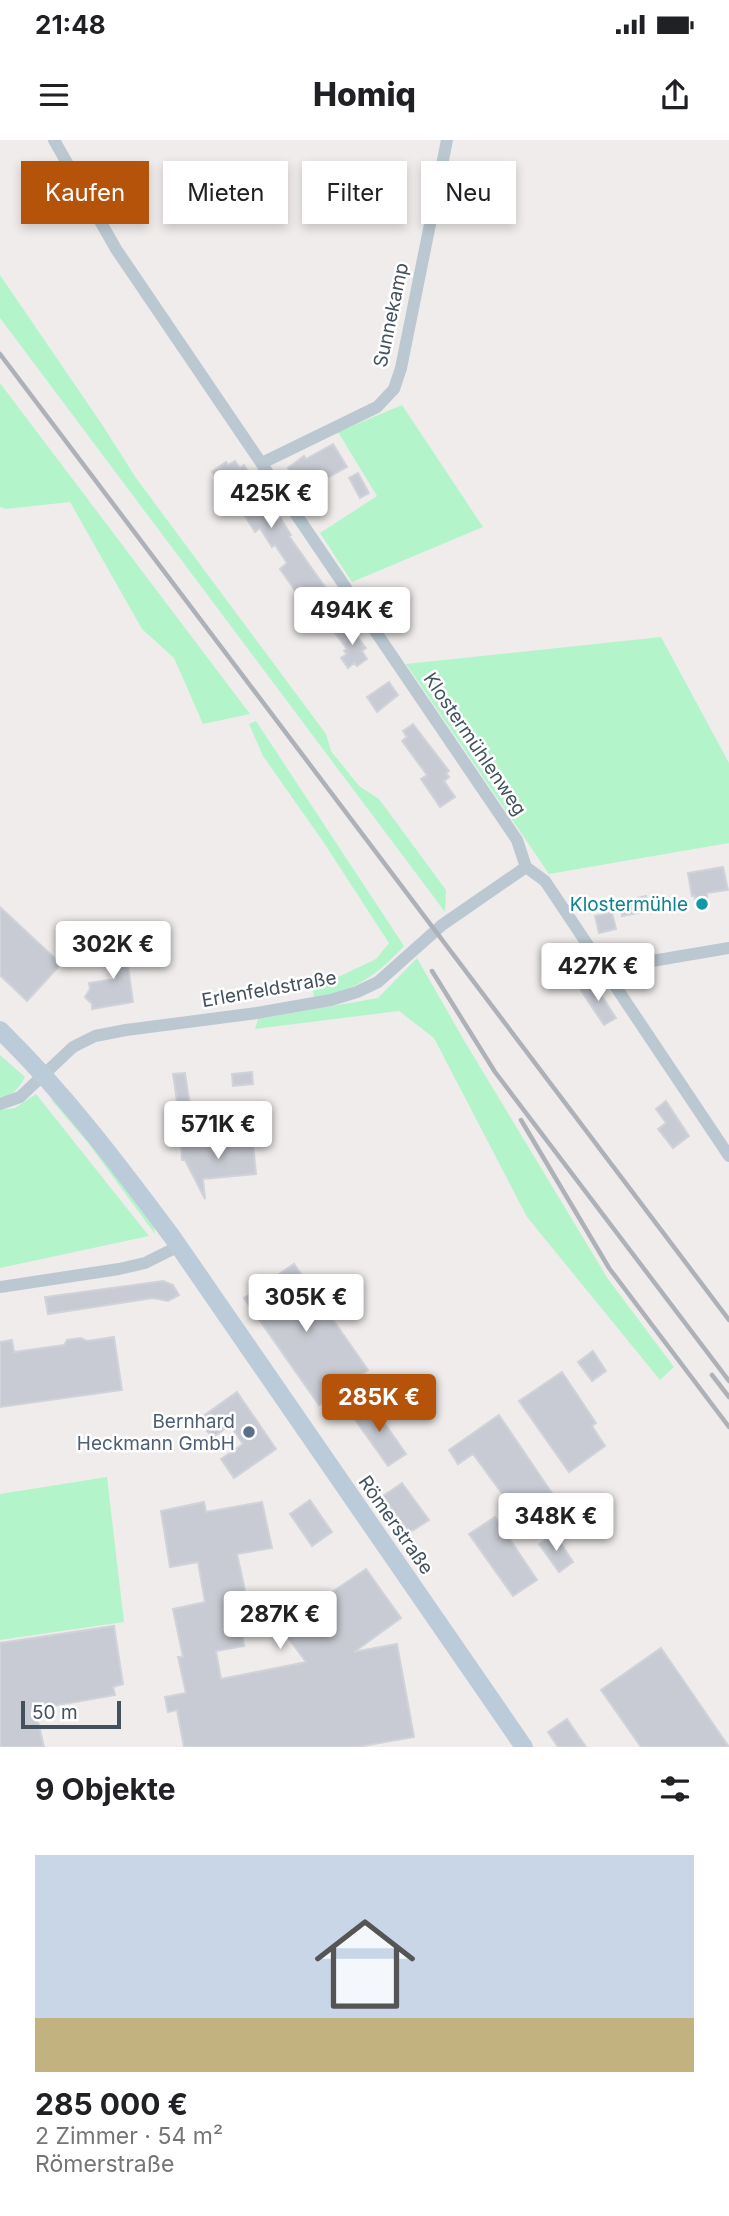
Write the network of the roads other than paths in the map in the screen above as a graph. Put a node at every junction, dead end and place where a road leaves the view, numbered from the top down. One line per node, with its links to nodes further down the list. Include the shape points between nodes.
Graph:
1 (54, 140): 3 (street, Klostermühlenweg, via 116,249)
2 (447, 140): 3 (street, Sunnekamp, via 394,389 377,407)
3 (262, 463): 4 (street, Klostermühlenweg, via 517,840)
4 (526, 867): 6 (street, Klostermühlenweg, via 545,881); 8 (street, Erlenfeldstraße, via 442,925 378,982 357,992 257,1013 95,1036 73,1047)
5 (729, 948): 6 (street)
6 (605, 970): 10 (street, Klostermühlenweg)
7 (0, 1030): 8 (main road, Römerstraße)
8 (45, 1074): 9 (street, Erlenfeldstraße, via 20,1097); 11 (main road, Römerstraße)
9 (0, 1104)
10 (729, 1156)
11 (179, 1246): 12 (street, via 145,1263 119,1269); 13 (main road, Römerstraße)
12 (0, 1287)
13 (524, 1747)

